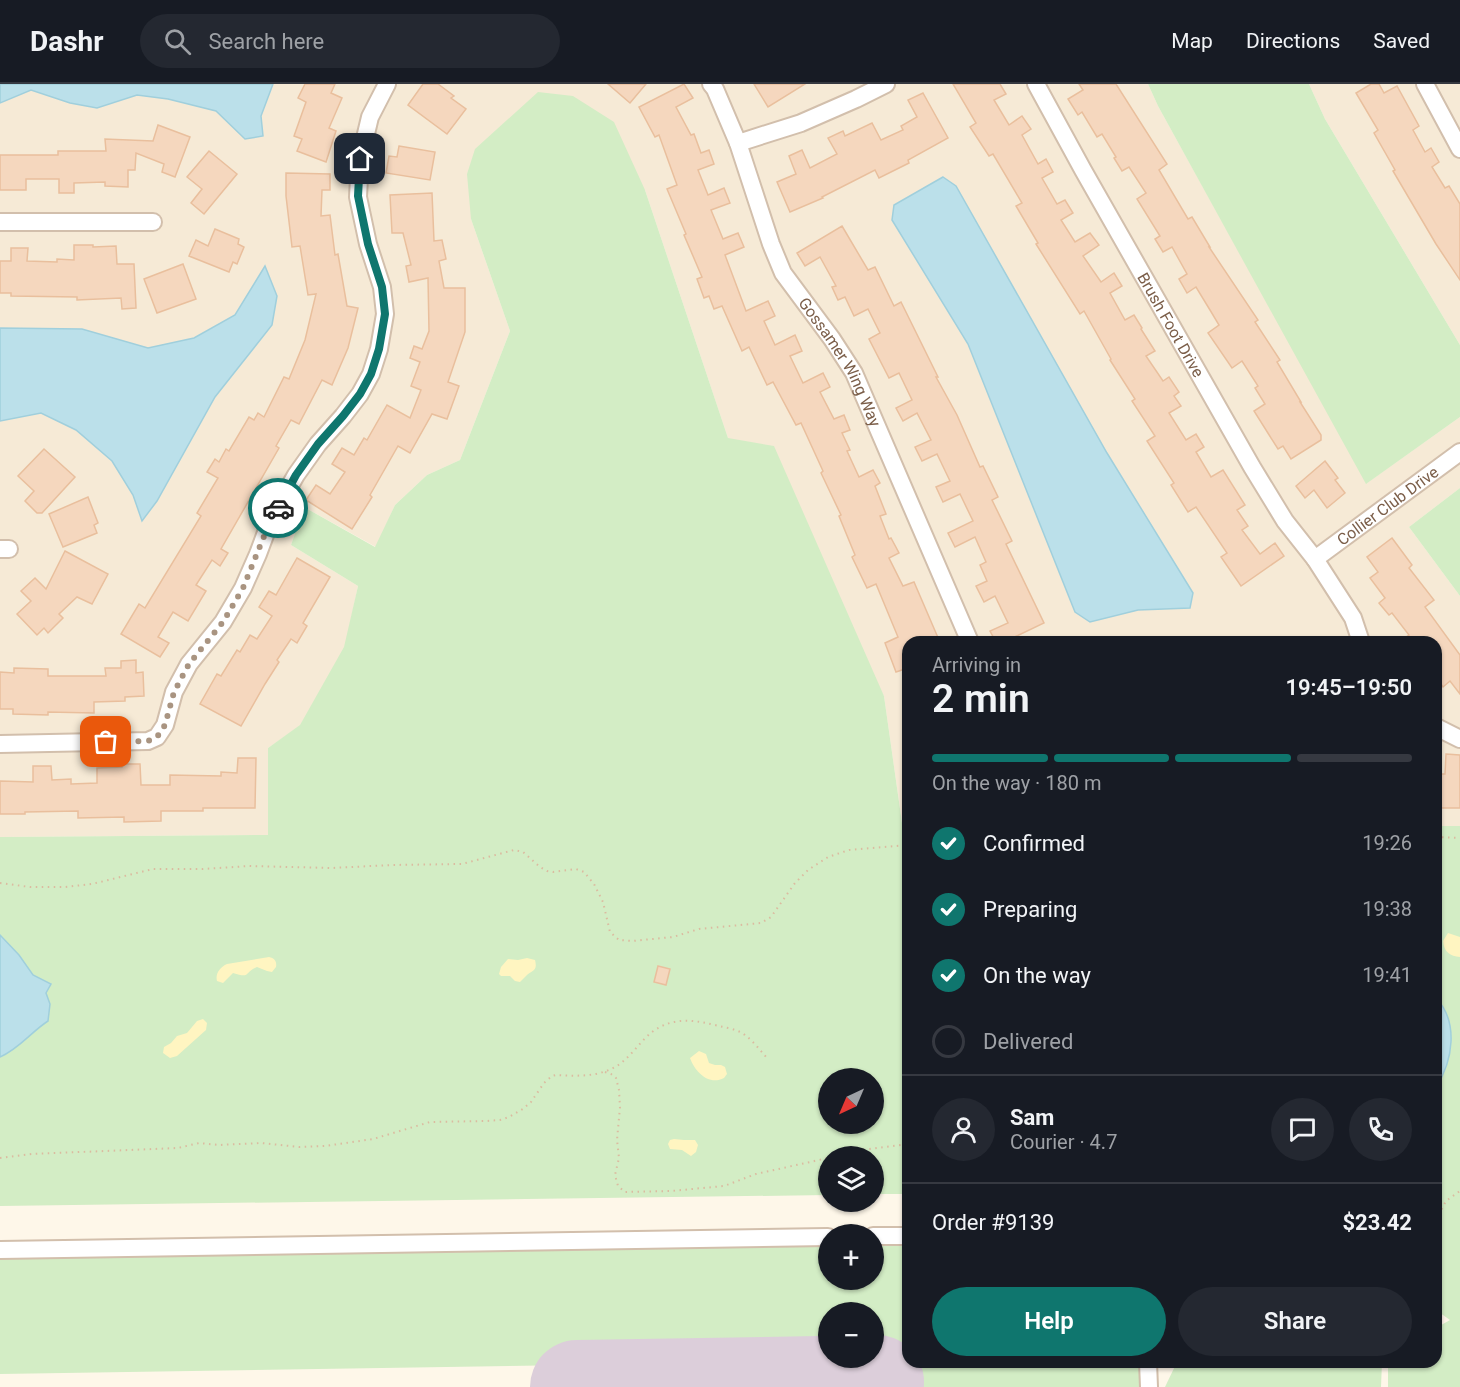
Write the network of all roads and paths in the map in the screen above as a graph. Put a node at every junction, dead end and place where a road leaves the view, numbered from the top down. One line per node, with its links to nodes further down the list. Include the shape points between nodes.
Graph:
1 (387, 84): 16 (street, via 370,117 360,159 358,196 382,287 385,314 379,349 360,394 296,475 271,519 243,588 223,622 189,664 157,737 148,741)
2 (711, 84): 6 (street, Gossamer Wing Way)
3 (886, 84): 6 (street, via 801,123)
4 (1036, 84): 11 (street, Brush Foot Drive, via 1252,467 1285,521)
5 (1425, 84): 7 (street)
6 (738, 142): 12 (street, Gossamer Wing Way, via 783,273 854,373)
7 (1460, 149)
8 (0, 222): 9 (street)
9 (153, 222)
10 (1460, 452): 11 (street, Collier Club Drive)
11 (1315, 559): 13 (street, via 1353,618)
12 (967, 636)
13 (1359, 636)
14 (1442, 730): 15 (street)
15 (1460, 739)
16 (0, 744)
17 (1442, 837): 18 (path)
18 (1460, 838)
19 (902, 846): 20 (path, via 849,850 828,857 808,870 771,917 761,923 632,941 619,940 610,932 603,902 584,872 547,871 523,852 514,850 462,864 153,868 65,887)
20 (0, 883)
21 (767, 1058): 22 (path, via 739,1032 686,1020 654,1031 623,1061)
22 (604, 1072): 25 (path, via 552,1076 528,1105 500,1120 430,1122 340,1145 200,1143 178,1148); 26 (path, via 616,1078 619,1090 619,1158 615,1174 618,1186 626,1192 724,1186 756,1174)
23 (902, 1145): 24 (path)
24 (884, 1147)
25 (0, 1158)
26 (818, 1160)
27 (1460, 1191): 28 (path)
28 (1442, 1209)
29 (884, 1236): 30 (street)
30 (902, 1236)
31 (818, 1237): 32 (street)
32 (0, 1250)
33 (1148, 1368): 34 (street)
34 (1149, 1387)

